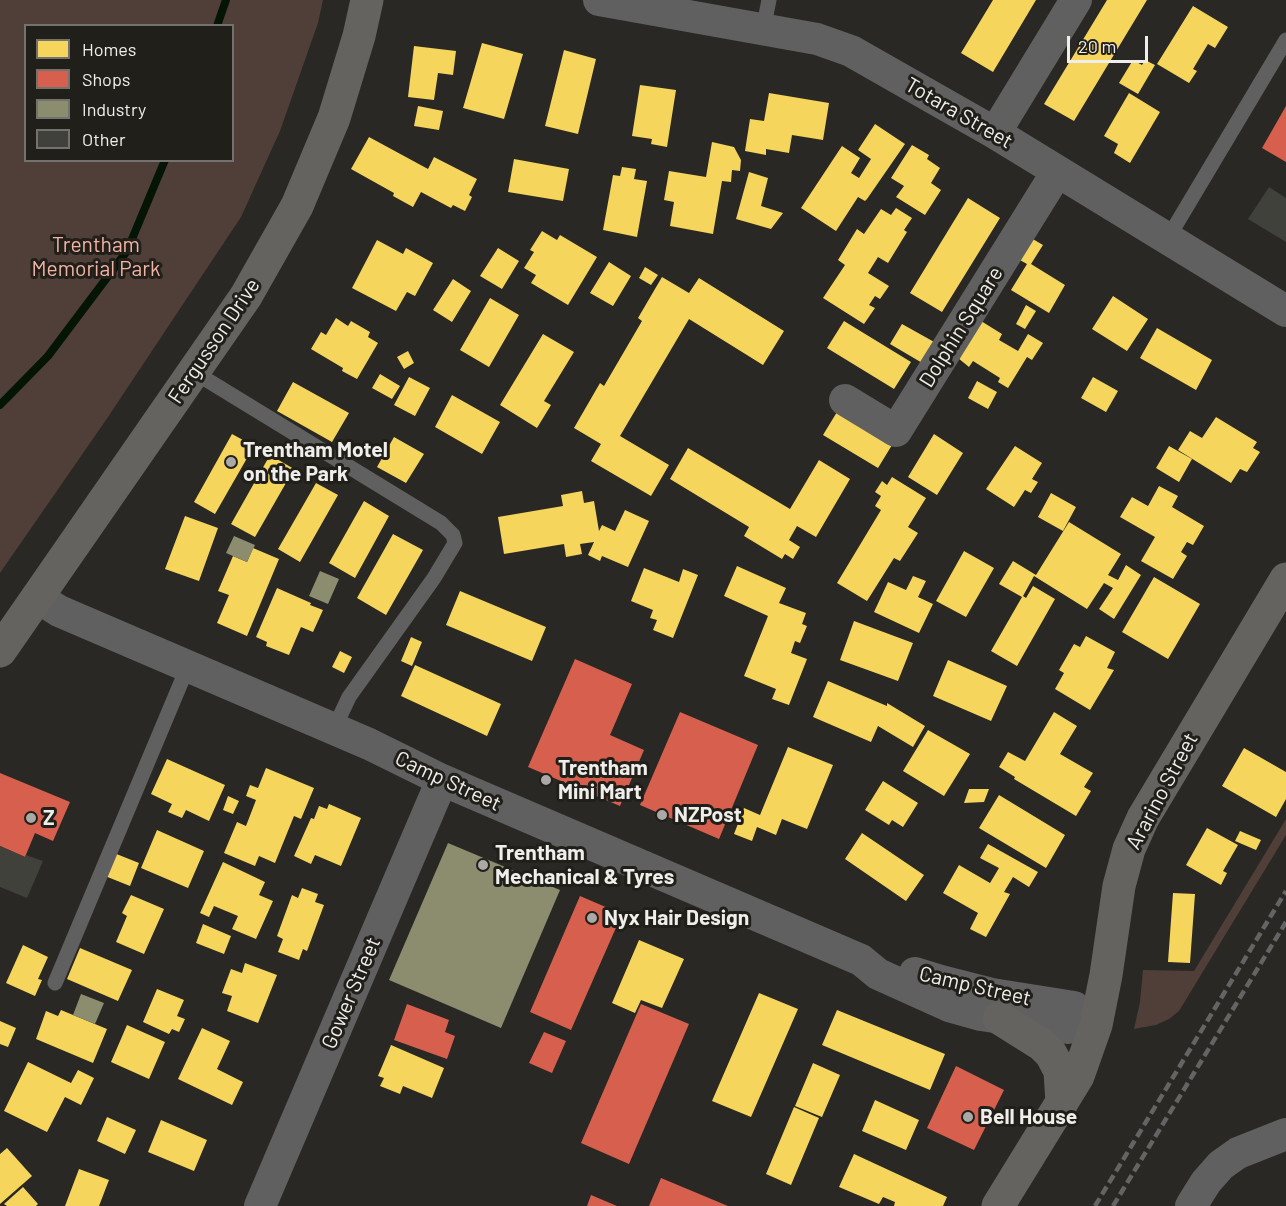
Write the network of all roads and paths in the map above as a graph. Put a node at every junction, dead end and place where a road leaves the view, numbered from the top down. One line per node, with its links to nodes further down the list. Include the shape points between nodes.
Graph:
1 (367, 0): 11 (street, Fergusson Drive, via 334,118 297,206 246,296)
2 (599, 0): 5 (street, Totara Street)
3 (769, 0): 5 (lane)
4 (1076, 0): 7 (street)
5 (763, 30): 7 (street, Totara Street, via 817,39 851,51)
6 (1286, 40): 9 (lane)
7 (994, 133): 8 (street, Totara Street)
8 (1057, 172): 9 (street, Totara Street); 12 (street, Dolphin Square, via 896,431)
9 (1168, 238): 10 (street, Totara Street)
10 (1286, 311)
11 (194, 372): 14 (street, Fergusson Drive); 17 (lane, via 441,523 453,535 455,543 434,578 350,697)
12 (845, 400)
13 (1286, 579): 22 (street, Ararino Street, via 1168,774 1129,849 1119,885 1106,975)
14 (37, 597): 15 (street, Fergusson Drive); 16 (street, Camp Street, via 59,611)
15 (0, 651)
16 (188, 666): 17 (street, Camp Street); 20 (lane)
17 (334, 729): 18 (street, Camp Street)
18 (442, 780): 19 (street, Camp Street); 25 (street, Gower Street)
19 (861, 960): 21 (street, Camp Street, via 878,974 949,1006); 22 (street, Camp Street, via 885,963 992,994 1074,1007)
20 (55, 982)
21 (999, 1018): 22 (street, Camp Street, via 1068,1028); 23 (street, via 1051,1054 1060,1071)
22 (1089, 1023): 23 (street, Ararino Street, via 1078,1076)
23 (1062, 1103): 26 (street, Ararino Street)
24 (1286, 1134): 27 (street, via 1221,1165)
25 (260, 1206)
26 (998, 1206)
27 (1191, 1206)

